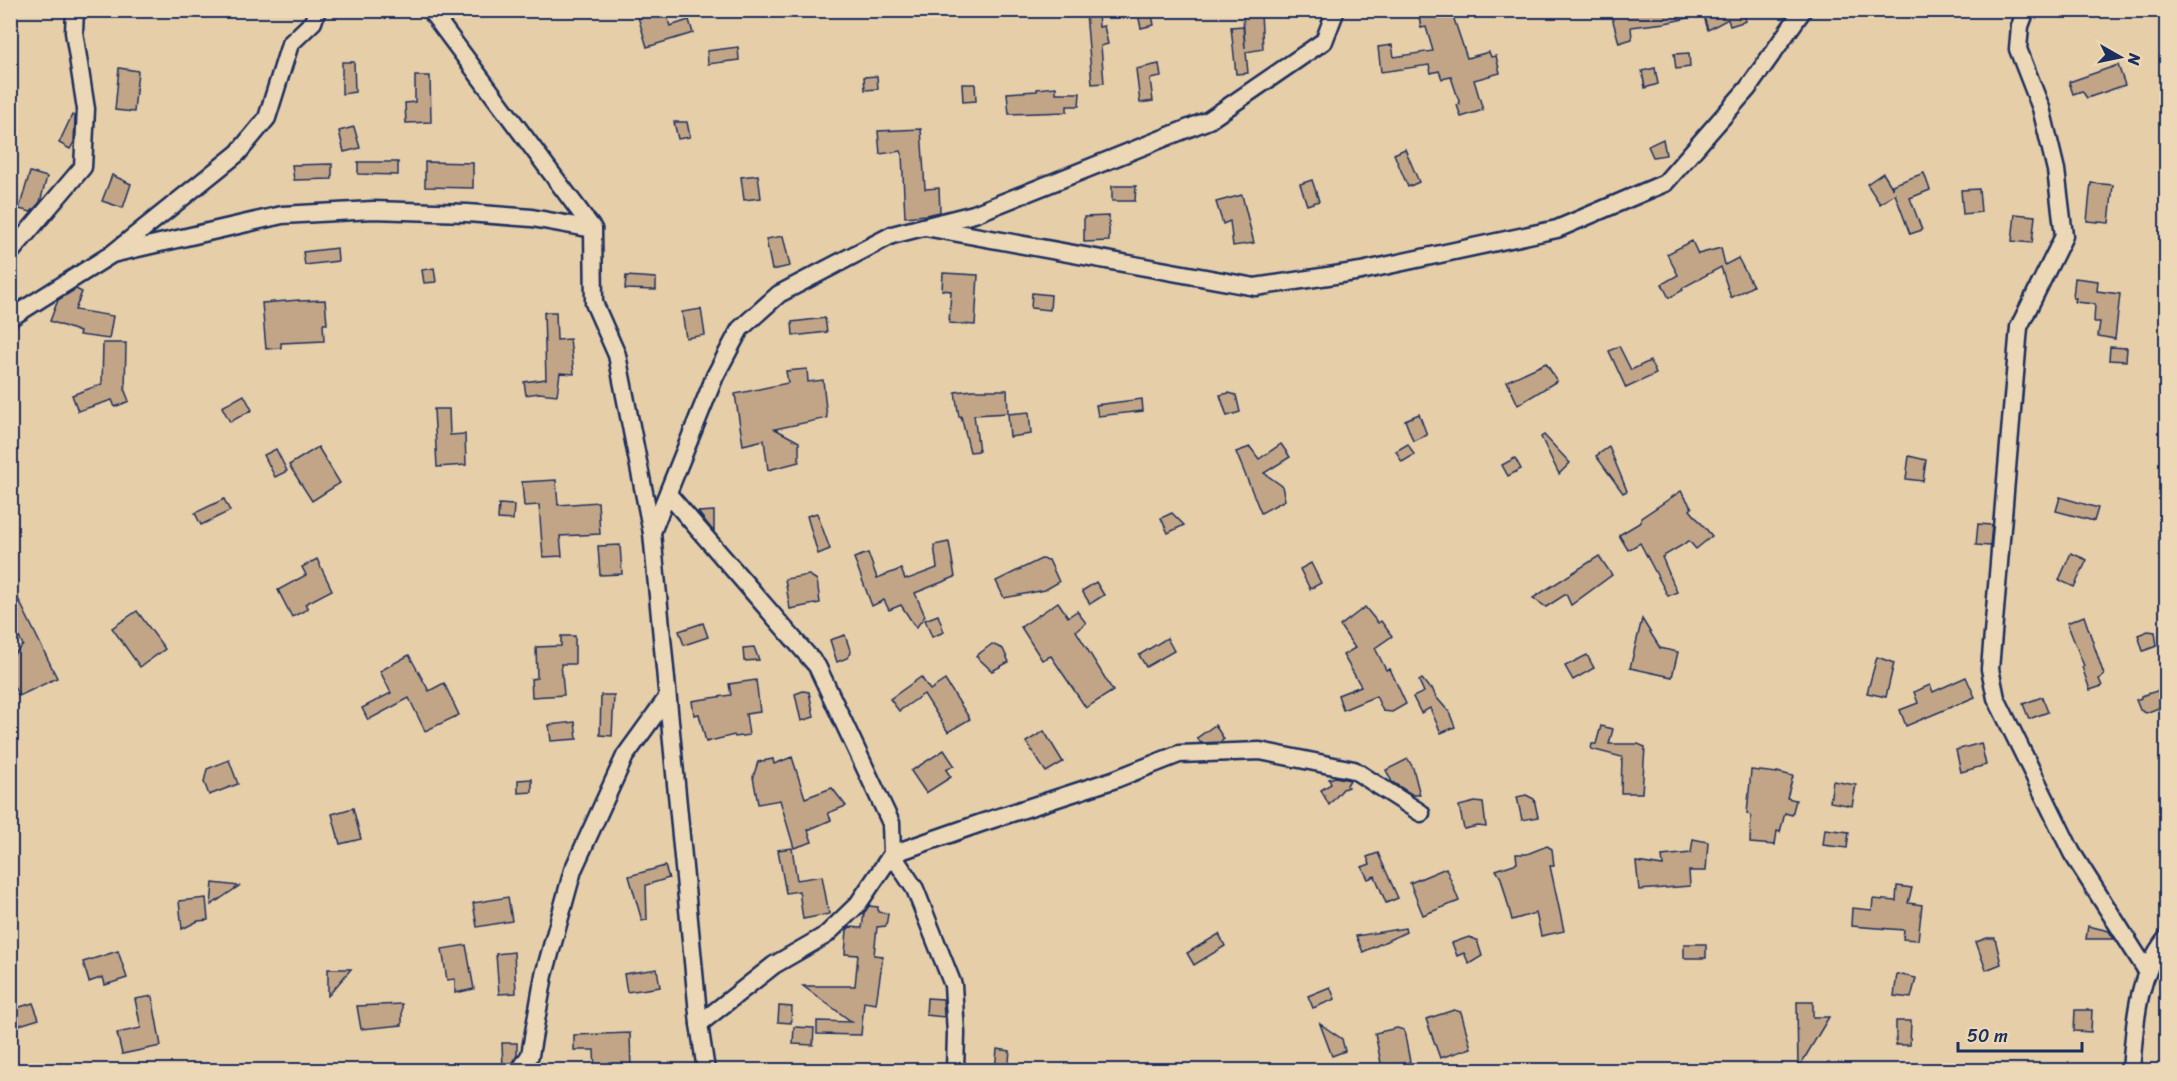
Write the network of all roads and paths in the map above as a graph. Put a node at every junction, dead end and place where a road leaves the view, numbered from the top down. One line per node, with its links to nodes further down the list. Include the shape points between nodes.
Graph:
1 (75, 10): 10 (street, via 74,32 86,109 83,167)
2 (326, 10): 7 (street)
3 (430, 10): 9 (street)
4 (1336, 10): 8 (street, via 1324,41 1209,120 974,214)
5 (1803, 10): 8 (street, via 1748,88 1665,183 1557,229 1361,271 1255,287)
6 (2026, 10): 19 (street, via 2018,49 2040,108 2056,170 2064,236 2019,327 1990,669 1996,698 2072,853)
7 (315, 16): 11 (street, via 290,44 267,118 238,153)
8 (926, 227): 13 (street, via 892,235 779,294 740,329 715,376)
9 (592, 229): 11 (street, via 532,218 374,210 282,215); 14 (street, via 594,303 617,355)
10 (10, 253)
11 (112, 254): 12 (street)
12 (10, 318)
13 (668, 494): 14 (street); 17 (street, via 817,666 891,823)
14 (652, 533): 15 (street)
15 (667, 698): 20 (street); 21 (street, via 625,756 573,870 544,975 530,1055)
16 (1421, 813): 17 (street, via 1354,770 1260,751 1179,754)
17 (892, 854): 20 (street, via 858,904 826,936 774,965); 23 (street, via 915,889 952,985)
18 (2166, 939): 19 (street)
19 (2147, 971): 24 (street, via 2137,1002)
20 (699, 1024): 22 (street)
21 (520, 1071)
22 (706, 1071)
23 (955, 1071)
24 (2131, 1071)

